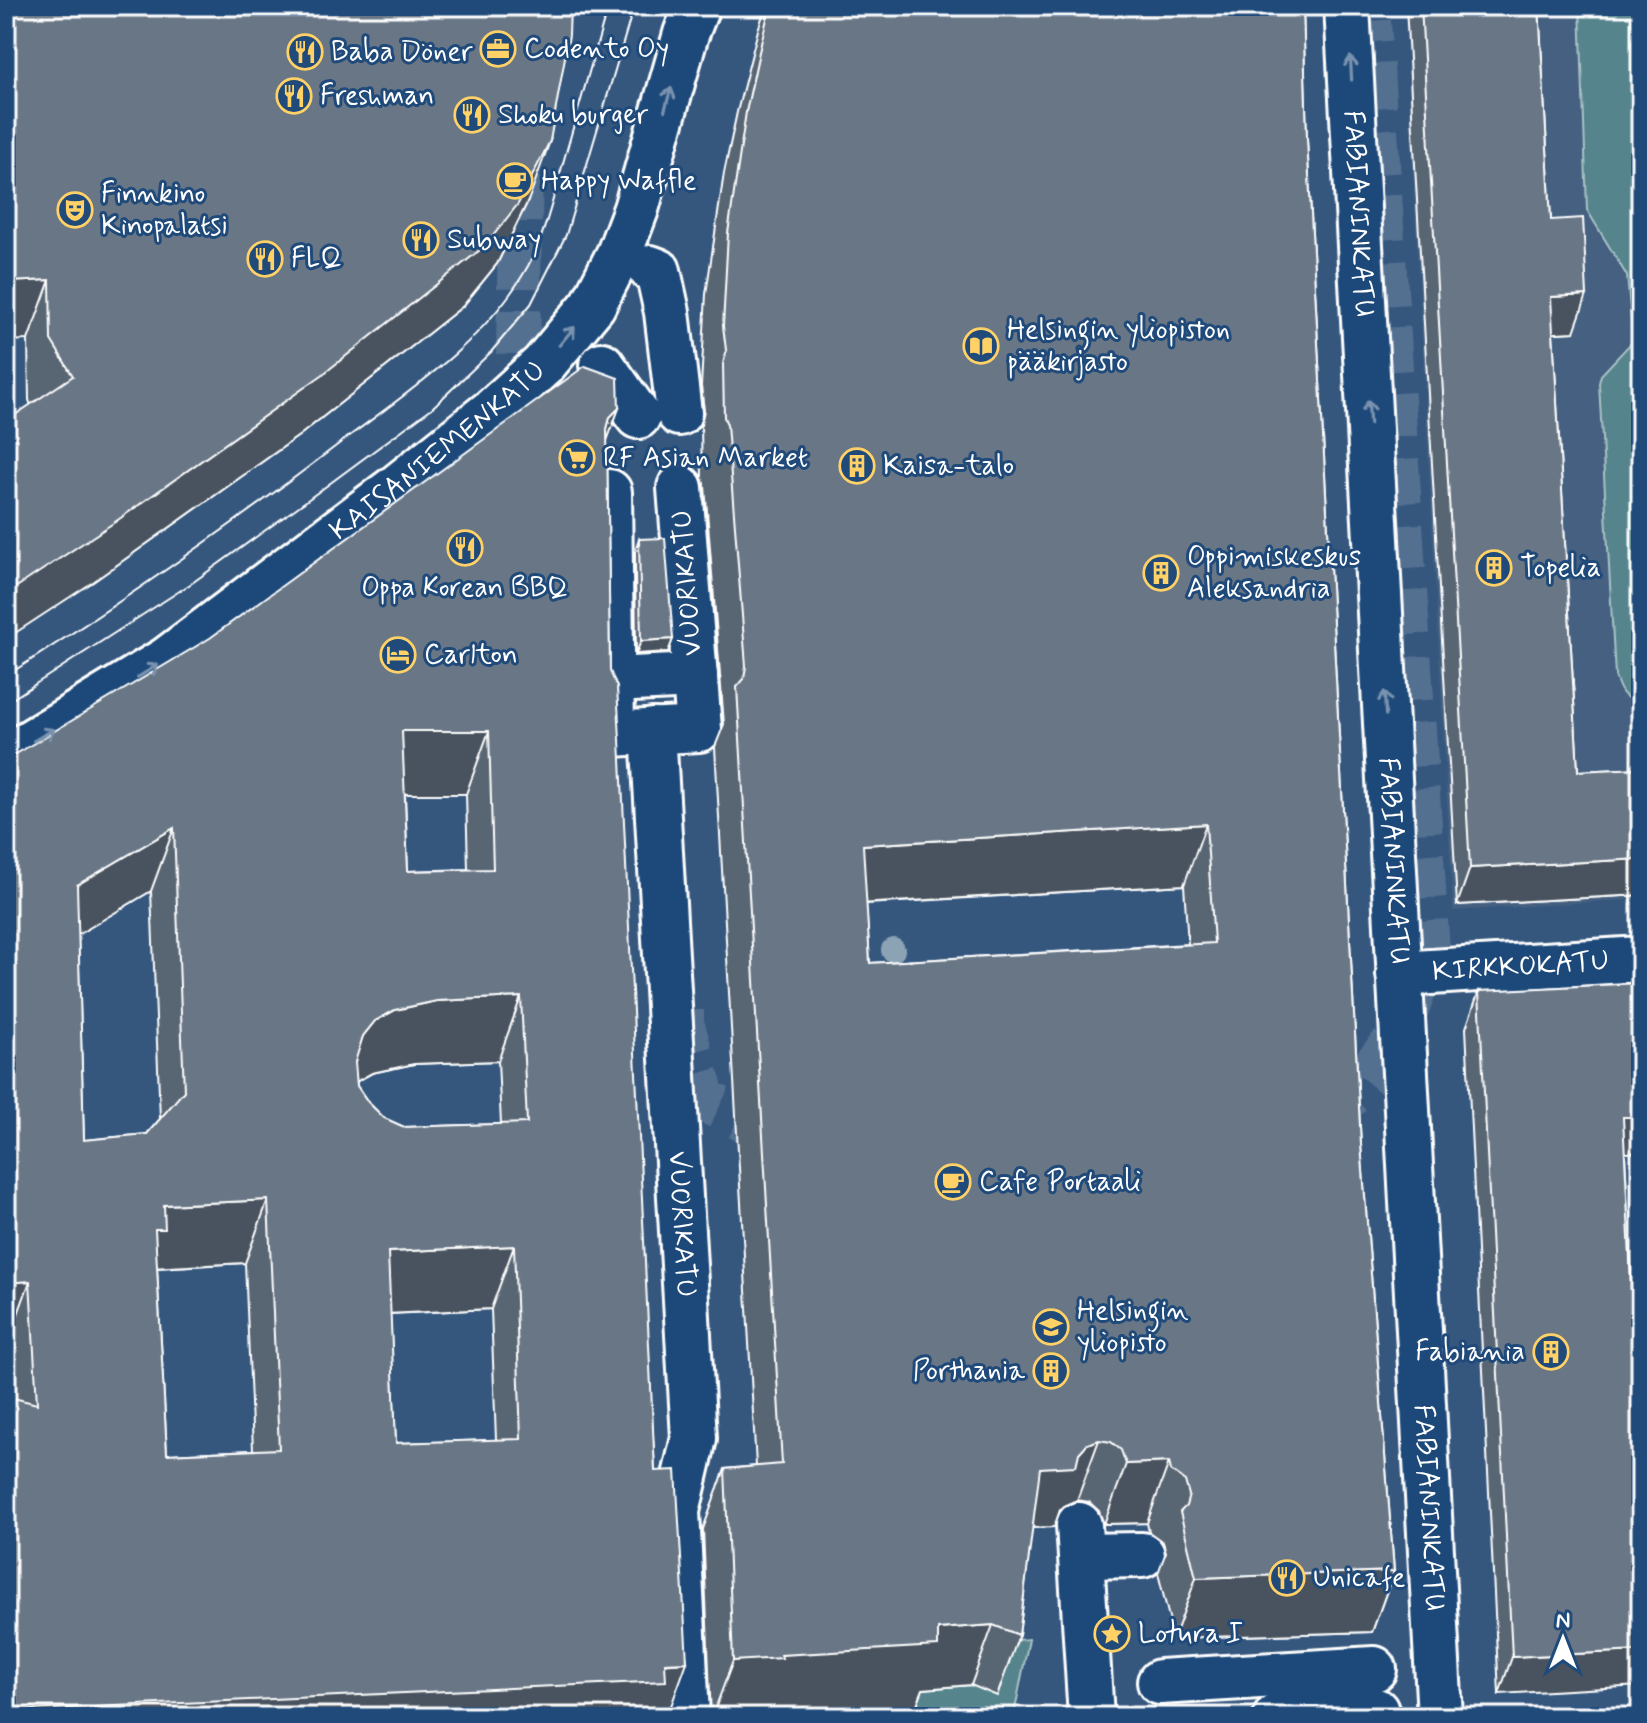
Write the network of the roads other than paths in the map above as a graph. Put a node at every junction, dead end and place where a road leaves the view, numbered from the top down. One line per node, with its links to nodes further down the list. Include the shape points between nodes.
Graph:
1 (697, 6): 10 (street, KAISANIEMENKATU, one-way to 1, via 166,660 398,486 543,365 593,305 619,254)
2 (1347, 6): 12 (street, FABIANINKATU, one-way to 2)
3 (650, 268): 4 (street, via 658,271 686,312 687,357 629,415)
4 (602, 365)
5 (680, 488): 7 (street, VUORIKATU)
6 (609, 492): 8 (street, VUORIKATU)
7 (695, 676): 8 (street); 9 (street, VUORIKATU, via 699,729)
8 (612, 680): 9 (street, VUORIKATU, via 612,734)
9 (653, 731): 15 (street, VUORIKATU, via 694,1438 677,1511)
10 (6, 757)
11 (1641, 959): 12 (street, KIRKKOKATU)
12 (1399, 974): 17 (street, FABIANINKATU)
13 (1142, 1555): 14 (street, via 1080,1541)
14 (1116, 1692): 16 (street, via 1375,1690)
15 (687, 1717)
16 (1276, 1717)
17 (1440, 1717)

